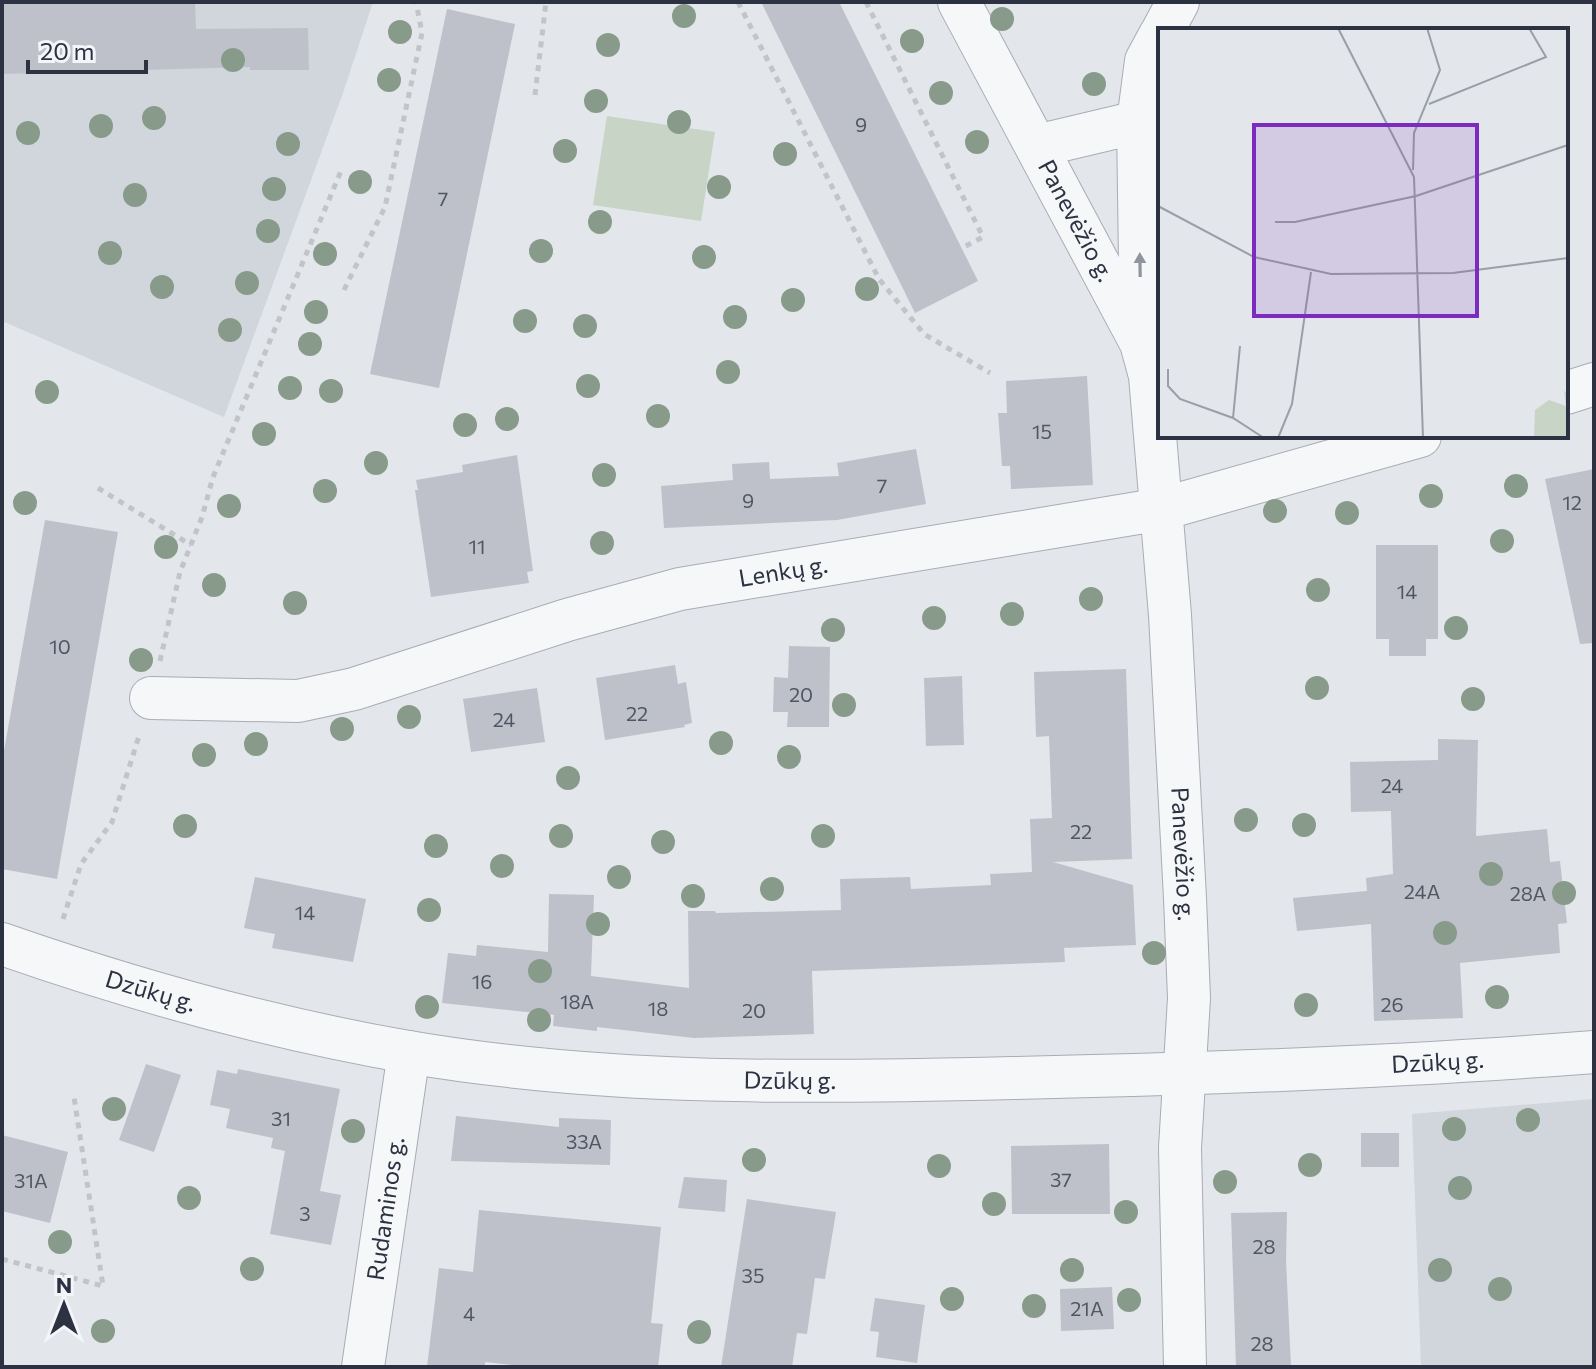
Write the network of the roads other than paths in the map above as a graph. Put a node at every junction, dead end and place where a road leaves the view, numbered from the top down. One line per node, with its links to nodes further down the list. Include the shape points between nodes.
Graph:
1 (959, 2): 6 (street)
2 (1178, 2): 3 (street, Panevėžio g.)
3 (1163, 28)
4 (1158, 38): 5 (street, Panevėžio g., via 1146,61)
5 (1138, 122): 6 (street, Panevėžio g.); 7 (street, Panevėžio g., one-way to 5)
6 (1037, 146): 7 (street, Panevėžio g.)
7 (1141, 343): 11 (street, Panevėžio g., via 1150,376)
8 (1594, 384): 9 (street)
9 (1568, 392)
10 (1413, 438): 11 (street, Lenkų g.)
11 (1162, 509): 12 (street, Lenkų g., via 680,589 354,689 298,701); 16 (street, Panevėžio g., via 1189,998)
12 (151, 698)
13 (2, 944): 14 (street, Dzūkų g., via 239,1017)
14 (409, 1052): 16 (street, Dzūkų g., via 683,1081); 17 (street, Rudaminos g.)
15 (1594, 1052): 16 (street, Dzūkų g., via 1429,1065)
16 (1184, 1073): 18 (street, Panevėžio g., via 1180,1148)
17 (363, 1367)
18 (1185, 1367)

